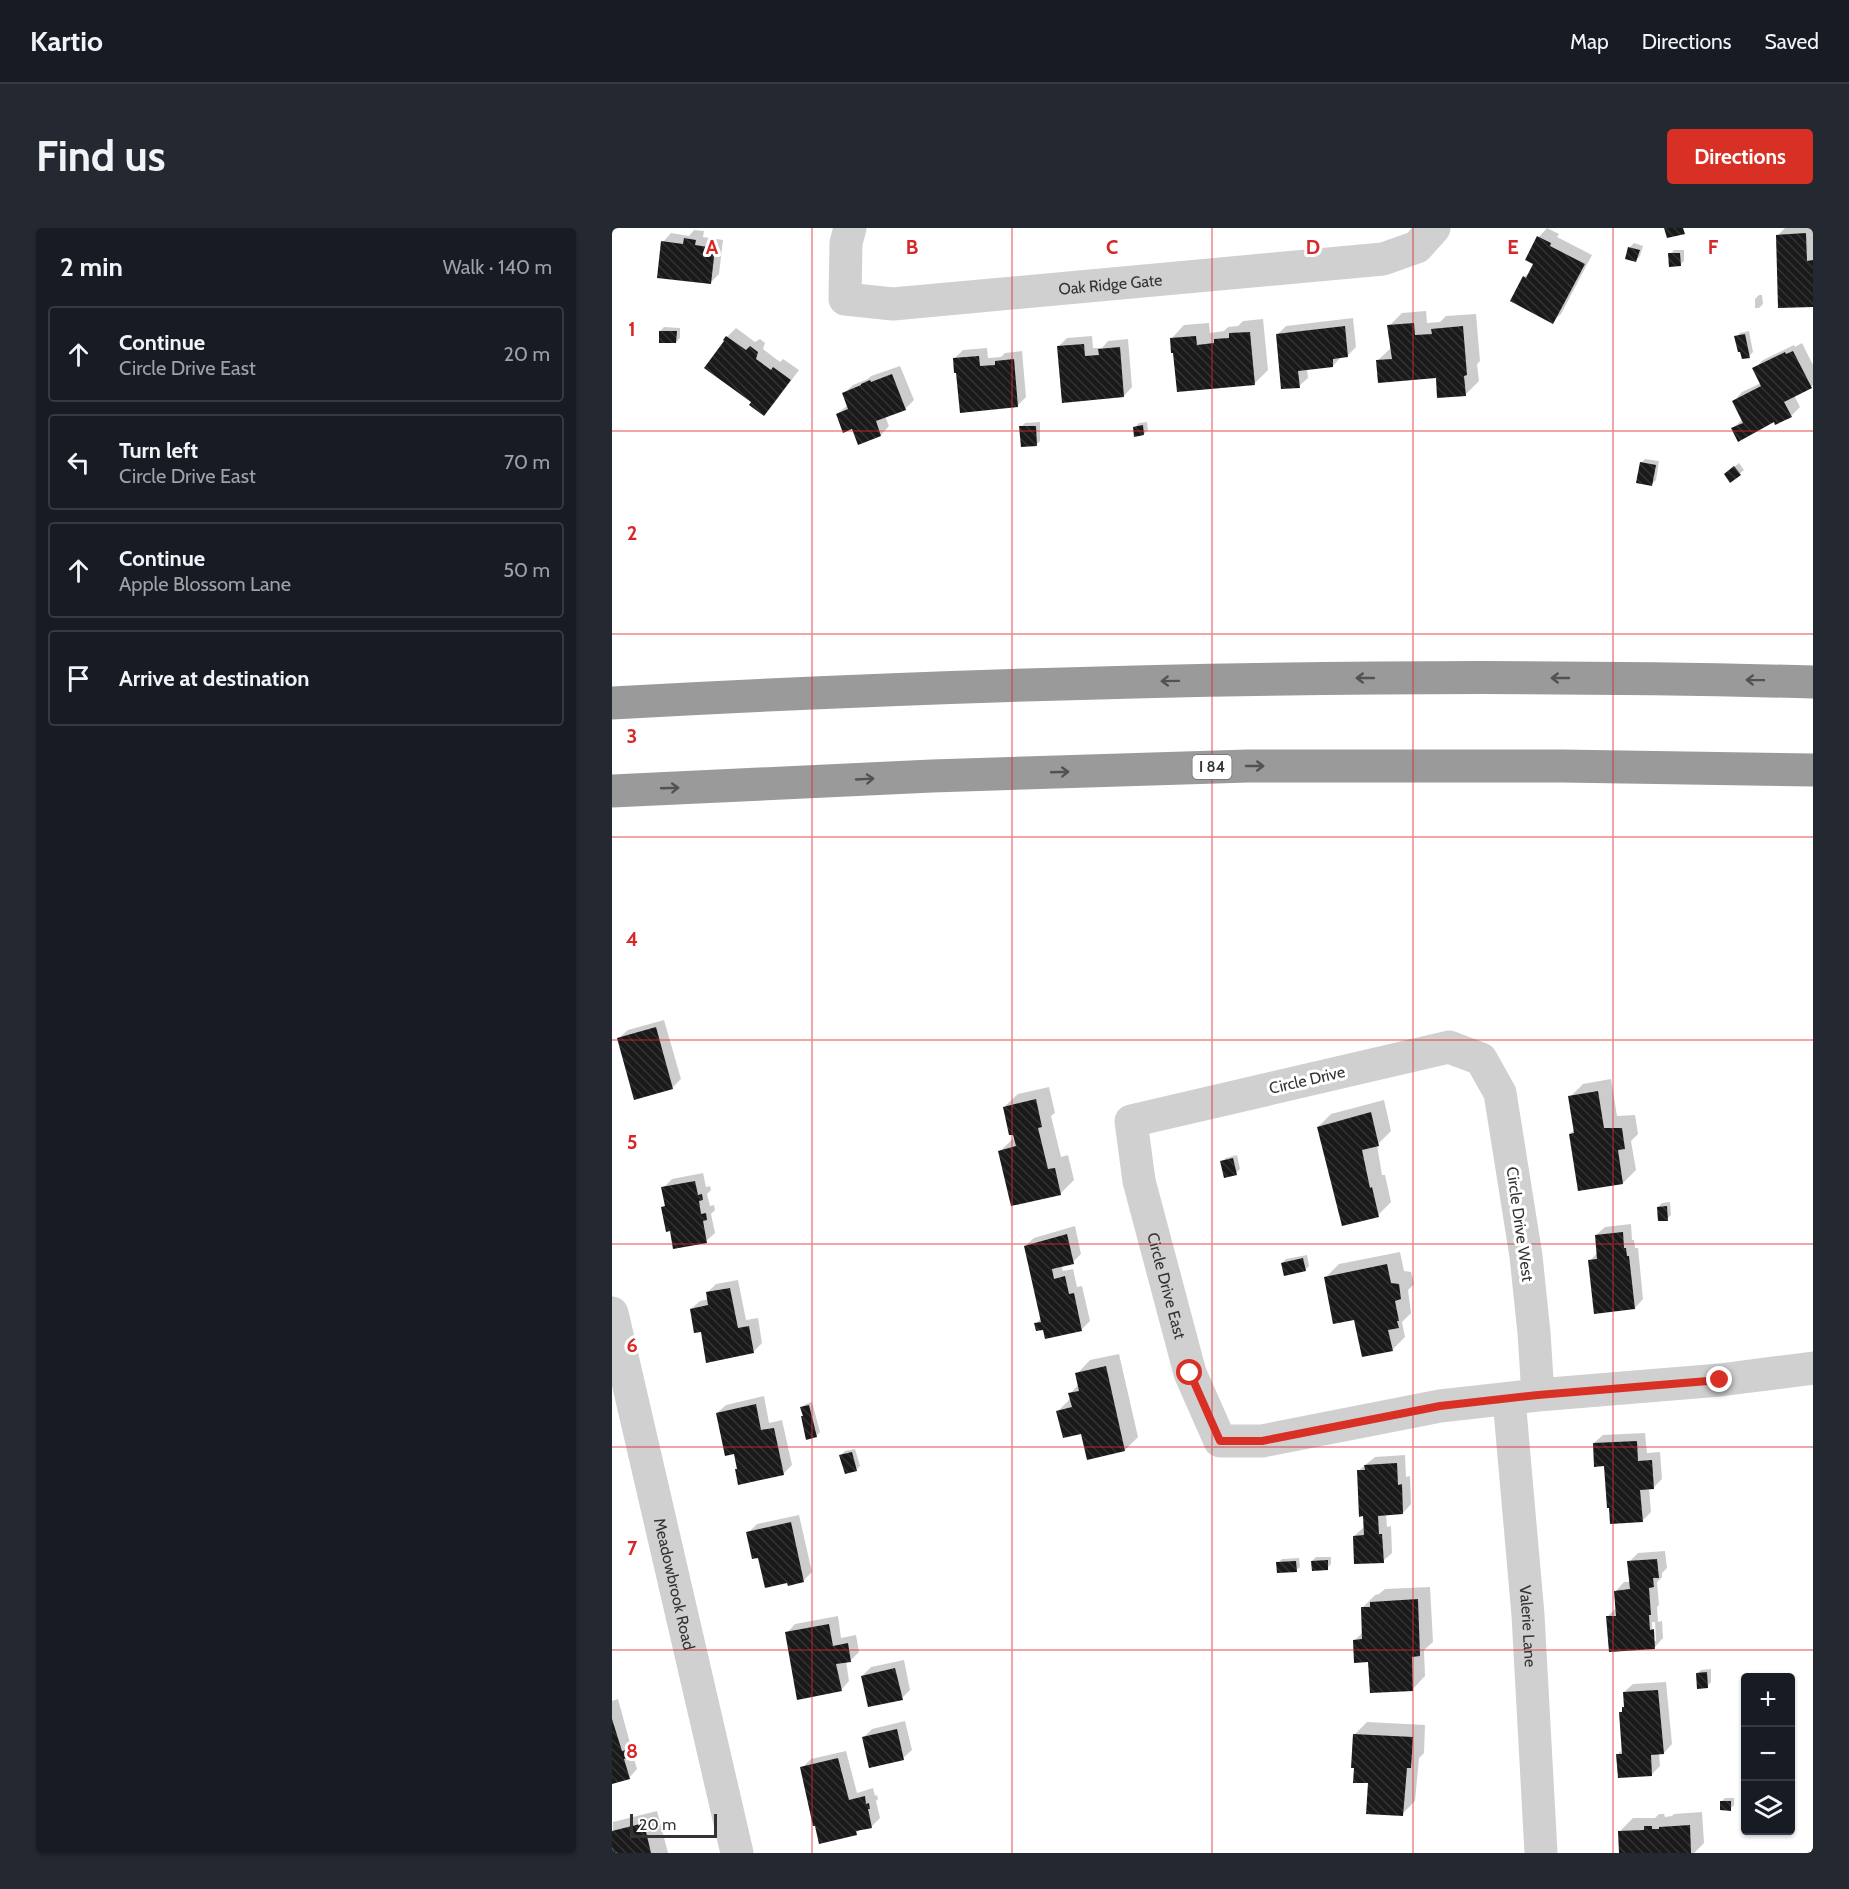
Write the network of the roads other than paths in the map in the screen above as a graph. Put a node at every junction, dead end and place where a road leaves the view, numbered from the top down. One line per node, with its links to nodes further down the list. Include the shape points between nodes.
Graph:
1 (850, 228): 2 (street, Oak Ridge Gate, via 845,299 893,304 1383,259 1417,247)
2 (1434, 228)
3 (1813, 682): 4 (highway, one-way to 4, via 1235,679)
4 (612, 703)
5 (1813, 770): 6 (highway, I 84, one-way to 5, via 1248,766)
6 (612, 791)
7 (1481, 1059): 8 (street, Circle Drive, via 1449,1047); 11 (street, Circle Drive West, via 1500,1093 1526,1256 1534,1333)
8 (1131, 1121): 11 (street, Circle Drive East, via 1139,1181 1190,1373 1220,1441 1262,1441 1440,1406)
9 (612, 1312): 12 (street, Meadowbrook Road)
10 (1813, 1368): 11 (street)
11 (1523, 1397): 13 (street, Valerie Lane, via 1528,1615)
12 (737, 1853)
13 (1541, 1853)

